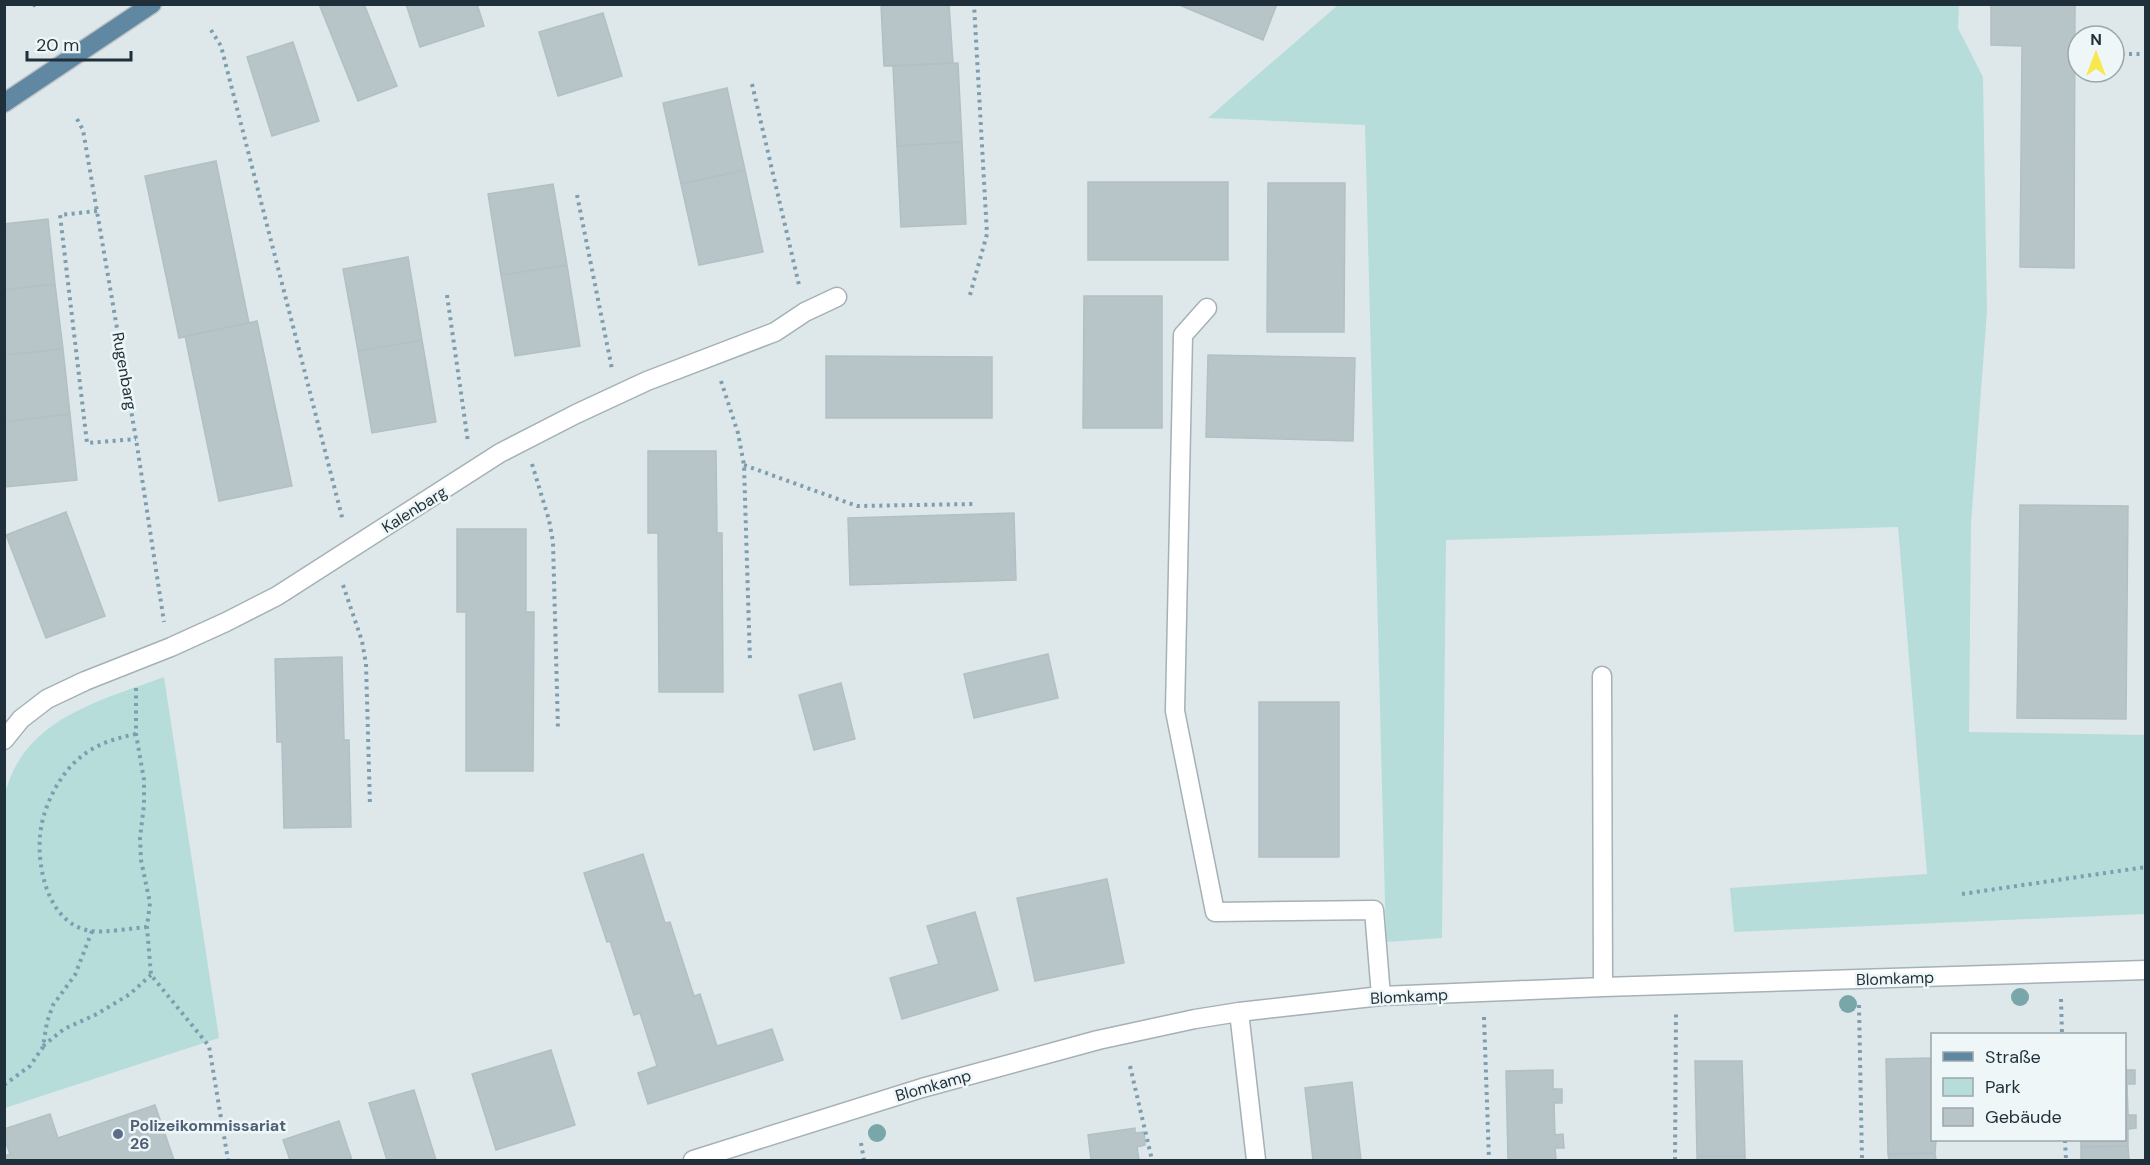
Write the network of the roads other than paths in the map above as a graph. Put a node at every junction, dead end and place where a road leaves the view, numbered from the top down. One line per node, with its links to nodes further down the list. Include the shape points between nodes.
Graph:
1 (152, 4): 2 (main road)
2 (4, 103)
3 (837, 297): 6 (street, Kalenbarg, via 775,332 647,381 500,453 277,596 47,699 21,719)
4 (1207, 308): 9 (street, via 1183,335 1175,711 1215,912 1374,910)
5 (1602, 676): 8 (street)
6 (4, 740)
7 (2145, 970): 8 (street, Blomkamp)
8 (1603, 987): 9 (street, Blomkamp)
9 (1381, 996): 10 (street, Blomkamp)
10 (1239, 1012): 11 (street, Blomkamp, via 1087,1042 922,1088); 12 (street)
11 (693, 1161)
12 (1256, 1161)

